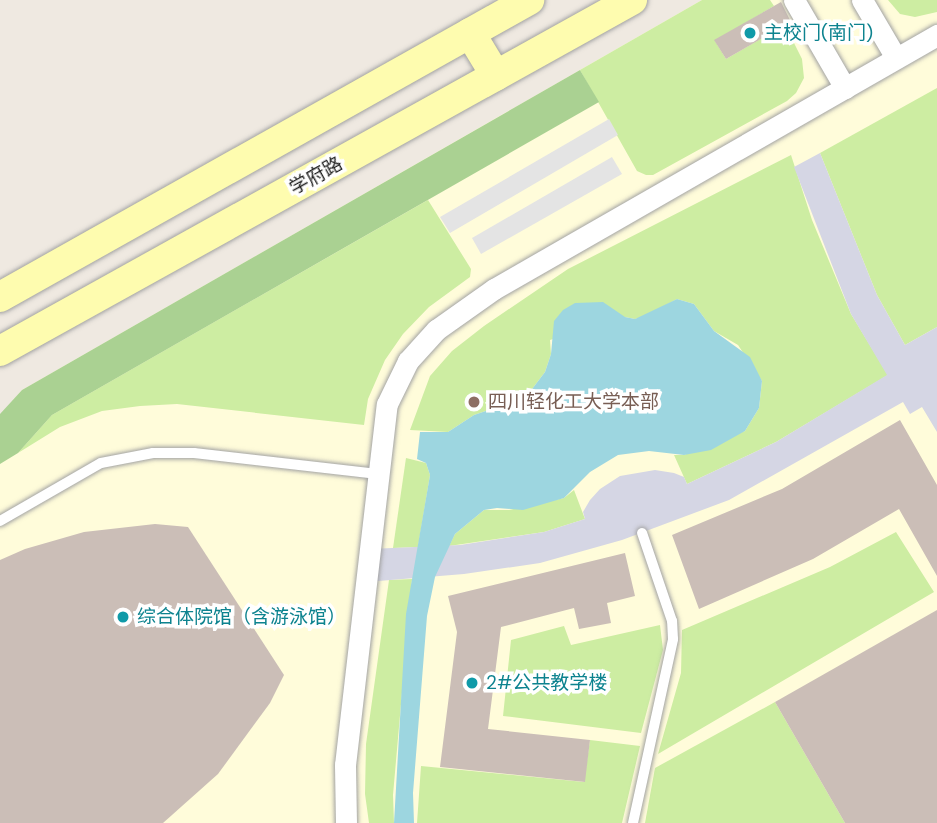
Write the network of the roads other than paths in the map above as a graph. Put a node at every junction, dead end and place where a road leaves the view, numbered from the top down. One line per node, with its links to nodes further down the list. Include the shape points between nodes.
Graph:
1 (529, 0): 5 (main road)
2 (632, 0): 8 (main road, 学府路)
3 (794, 0): 9 (street)
4 (862, 0): 7 (street)
5 (470, 33): 8 (main road); 10 (main road)
6 (937, 35): 7 (street)
7 (896, 58): 9 (street)
8 (496, 76): 11 (main road, 学府路)
9 (845, 88): 12 (street, via 494,289 436,330 408,361 387,404)
10 (0, 297)
11 (0, 351)
12 (378, 474): 13 (lane, via 194,453 153,453 101,463); 15 (street, via 345,765)
13 (0, 521)
14 (642, 533): 16 (lane, via 672,621 673,639)
15 (346, 823)
16 (633, 823)

